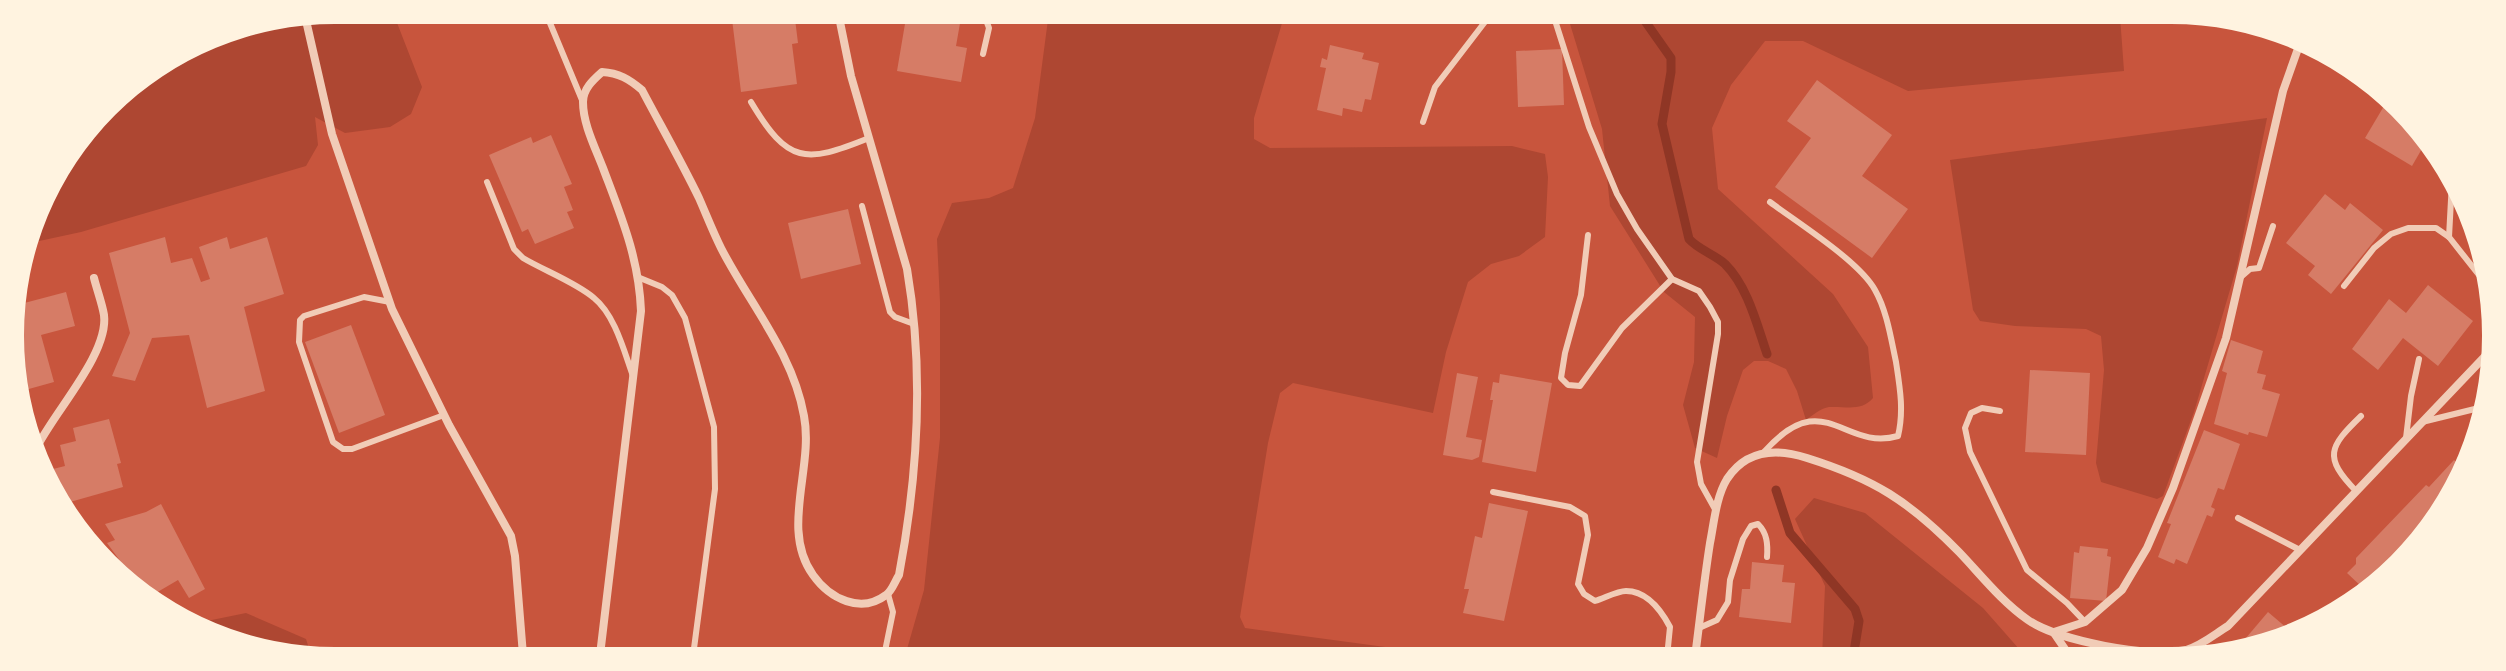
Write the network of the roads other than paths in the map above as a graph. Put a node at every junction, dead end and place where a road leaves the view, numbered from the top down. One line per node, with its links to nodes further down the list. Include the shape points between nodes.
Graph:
1 (550, 24): 9 (lane)
2 (840, 24): 12 (street)
3 (988, 24): 8 (lane)
4 (1483, 24): 11 (lane, via 1435,87)
5 (1556, 24): 24 (lane, via 1617,194)
6 (307, 26): 26 (street, via 332,134)
7 (2297, 51): 21 (street, via 2279,106)
8 (983, 54)
9 (582, 100): 23 (street); 45 (street, via 602,72 629,79 642,90 799,390 806,452 799,549 825,589 846,602 864,605)
10 (751, 102): 12 (lane, via 776,141 795,152 818,156)
11 (1423, 122)
12 (869, 138): 27 (street, via 907,269)
13 (487, 182): 30 (lane, via 514,249 595,298 613,326)
14 (2451, 200): 19 (lane)
15 (1770, 202): 38 (lane, via 1844,257 1875,290 1889,330 1902,419 1898,436 1881,441 1813,420 1777,437)
16 (862, 206): 27 (lane, via 890,312)
17 (2273, 226): 21 (lane, via 2259,268)
18 (1588, 235): 24 (lane, via 1581,295 1561,378 1568,385 1580,386 1622,328)
19 (2449, 237): 20 (lane); 25 (lane, via 2436,228 2391,234)
20 (2475, 270)
21 (2242, 276): 46 (street, via 2200,418 2147,548 2122,590)
22 (94, 278): 36 (street, via 104,316 102,336)
23 (640, 278): 30 (street); 52 (lane, via 672,295 685,318 714,427 715,489)
24 (1672, 279): 41 (lane, via 1699,291 1718,322 1697,462 1701,484)
25 (2344, 286)
26 (390, 302): 33 (street); 33 (lane, via 364,297 300,320 299,342 333,442 352,449)
27 (914, 324): 45 (street, via 915,443 904,548 899,575)
28 (2419, 359): 37 (lane)
29 (2481, 361): 35 (street)
30 (634, 379): 51 (street)
31 (2473, 410): 35 (lane)
32 (2000, 411): 46 (lane, via 1982,408 1971,413 1965,428 1970,452 2027,570)
33 (444, 415): 50 (street, via 514,543)
34 (2361, 416): 39 (lane, via 2335,445 2332,457)
35 (2422, 422): 37 (street)
36 (42, 438)
37 (2406, 438): 39 (street)
38 (1764, 452): 41 (street, via 1747,458 1726,480); 48 (street, via 1842,469 1894,494 2005,601)
39 (2356, 491): 43 (street)
40 (1493, 492): 54 (lane, via 1570,507 1585,516 1588,535 1578,584 1584,594 1595,601 1623,590 1639,593 1670,627)
41 (1716, 511): 47 (street)
42 (2238, 518): 43 (lane)
43 (2300, 550): 49 (street, via 2228,626)
44 (1767, 557): 47 (lane, via 1763,529 1751,526 1730,580 1728,602 1717,620)
45 (888, 594): 53 (lane, via 893,612)
46 (2085, 622): 48 (street)
47 (1699, 628): 55 (street)
48 (2053, 633): 56 (street); 57 (street)
49 (2193, 646)
50 (522, 647)
51 (601, 647)
52 (694, 647)
53 (886, 647)
54 (1668, 647)
55 (1696, 647)
56 (2063, 647)
57 (2120, 647)

